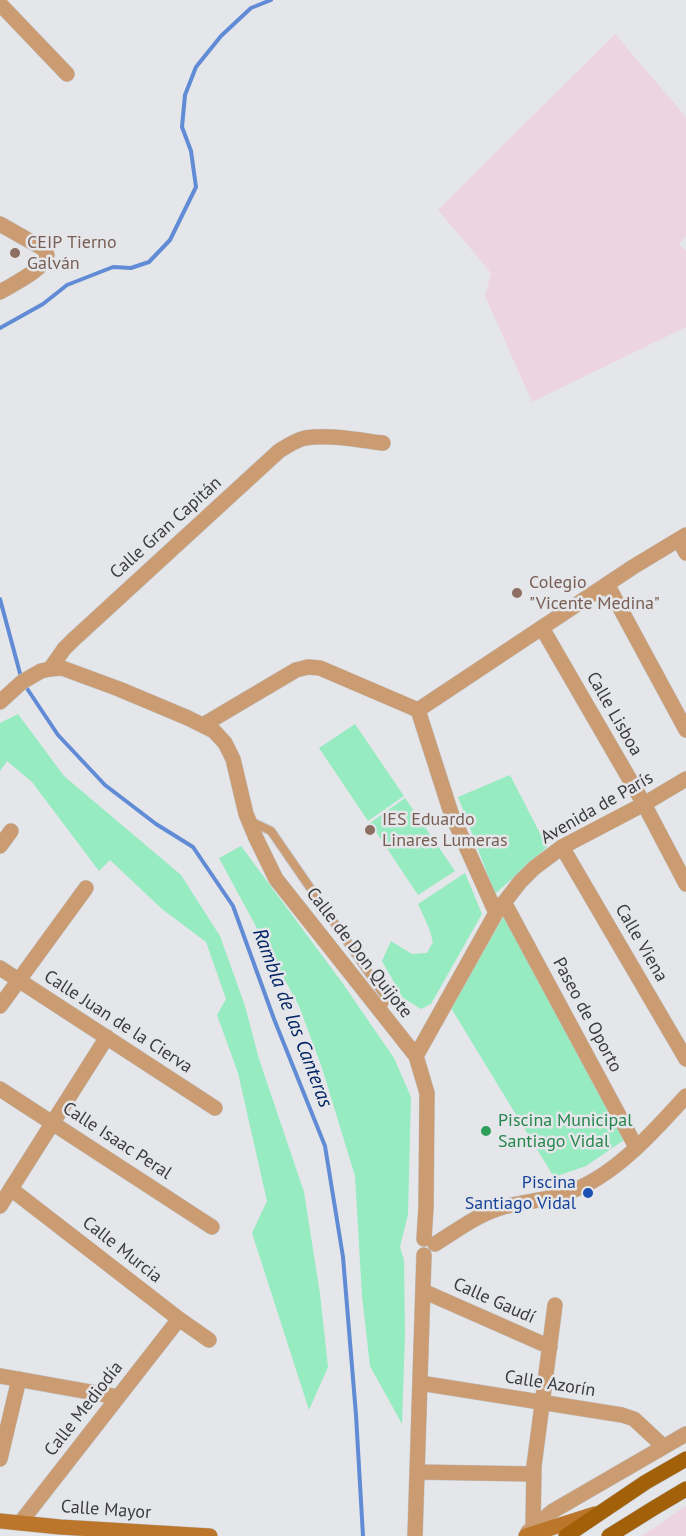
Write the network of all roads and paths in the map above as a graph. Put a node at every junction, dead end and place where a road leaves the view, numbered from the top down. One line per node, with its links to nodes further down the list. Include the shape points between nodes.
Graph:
1 (0, 4): 2 (street)
2 (67, 74)
3 (0, 224): 4 (street, via 44,249 47,255 40,267)
4 (0, 292)
5 (384, 443): 9 (street, Calle Gran Capitán, via 305,438 279,452 73,640)
6 (684, 543): 7 (street)
7 (607, 584): 8 (street); 13 (street)
8 (542, 628): 11 (street); 15 (street, Calle Lisboa)
9 (50, 669): 10 (street, Calle Gran Capitán, via 22,682); 12 (street, Calle de Don Quijote, via 62,668)
10 (0, 702)
11 (418, 710): 12 (street, via 320,668 308,667 296,670); 22 (street, Paseo de Oporto, via 450,813)
12 (203, 725): 16 (street, Calle de Don Quijote, via 225,743 233,759)
13 (686, 730)
14 (686, 779): 15 (street, Avenida de París)
15 (644, 804): 19 (street, Avenida de París); 20 (street, Calle Lisboa)
16 (249, 821): 26 (street, Calle de Don Quijote, via 276,879); 26 (lane, via 271,831 386,998)
17 (11, 831): 18 (street)
18 (0, 846)
19 (562, 847): 22 (street, Avenida de París, via 534,868); 29 (street, Calle Viena)
20 (686, 884)
21 (86, 888): 24 (street)
22 (500, 907): 28 (street, Avenida de París); 34 (street, Paseo de Oporto)
23 (0, 968): 24 (street, Calle Juan de la Cierva)
24 (19, 981): 25 (street); 27 (street, Calle Juan de la Cierva)
25 (0, 1006)
26 (381, 1011): 28 (street, Calle de Don Quijote)
27 (107, 1037): 32 (street, Calle Juan de la Cierva); 33 (street)
28 (416, 1056): 38 (street, Calle de Don Quijote, via 427,1093)
29 (686, 1059)
30 (0, 1089): 33 (street, Calle Isaac Peral)
31 (686, 1096): 34 (street)
32 (215, 1108)
33 (53, 1123): 35 (street); 37 (street, Calle Isaac Peral)
34 (636, 1148): 38 (street, via 608,1172 580,1188 487,1213)
35 (11, 1189): 36 (street); 41 (street, Calle Murcia)
36 (0, 1206)
37 (212, 1227)
38 (428, 1246): 39 (street, Calle de Don Quijote)
39 (423, 1290): 43 (street, Calle Gaudí); 46 (street, Calle de Don Quijote)
40 (555, 1305): 43 (street)
41 (179, 1319): 42 (street, Calle Murcia); 47 (street, Calle Mediodía)
42 (209, 1340)
43 (550, 1347): 48 (street)
44 (0, 1376): 45 (street)
45 (19, 1379): 47 (street); 51 (street)
46 (420, 1383): 48 (street, Calle Azorín); 53 (street, Calle de Don Quijote)
47 (118, 1397): 58 (street, Calle Mediodía)
48 (543, 1402): 50 (street, Calle Azorín, via 634,1419); 54 (street)
49 (686, 1434): 50 (street)
50 (663, 1446): 59 (street, via 553,1511)
51 (0, 1459)
52 (686, 1459): 56 (main road)
53 (417, 1472): 54 (street); 61 (street, Calle de Don Quijote)
54 (533, 1474): 59 (street)
55 (686, 1489): 63 (main road)
56 (601, 1512): 59 (main road); 62 (main road)
57 (0, 1521): 58 (main road, Calle Mayor)
58 (20, 1523): 60 (main road, Calle Mayor)
59 (528, 1533)
60 (210, 1536)
61 (415, 1536)
62 (566, 1536)
63 (609, 1536)

